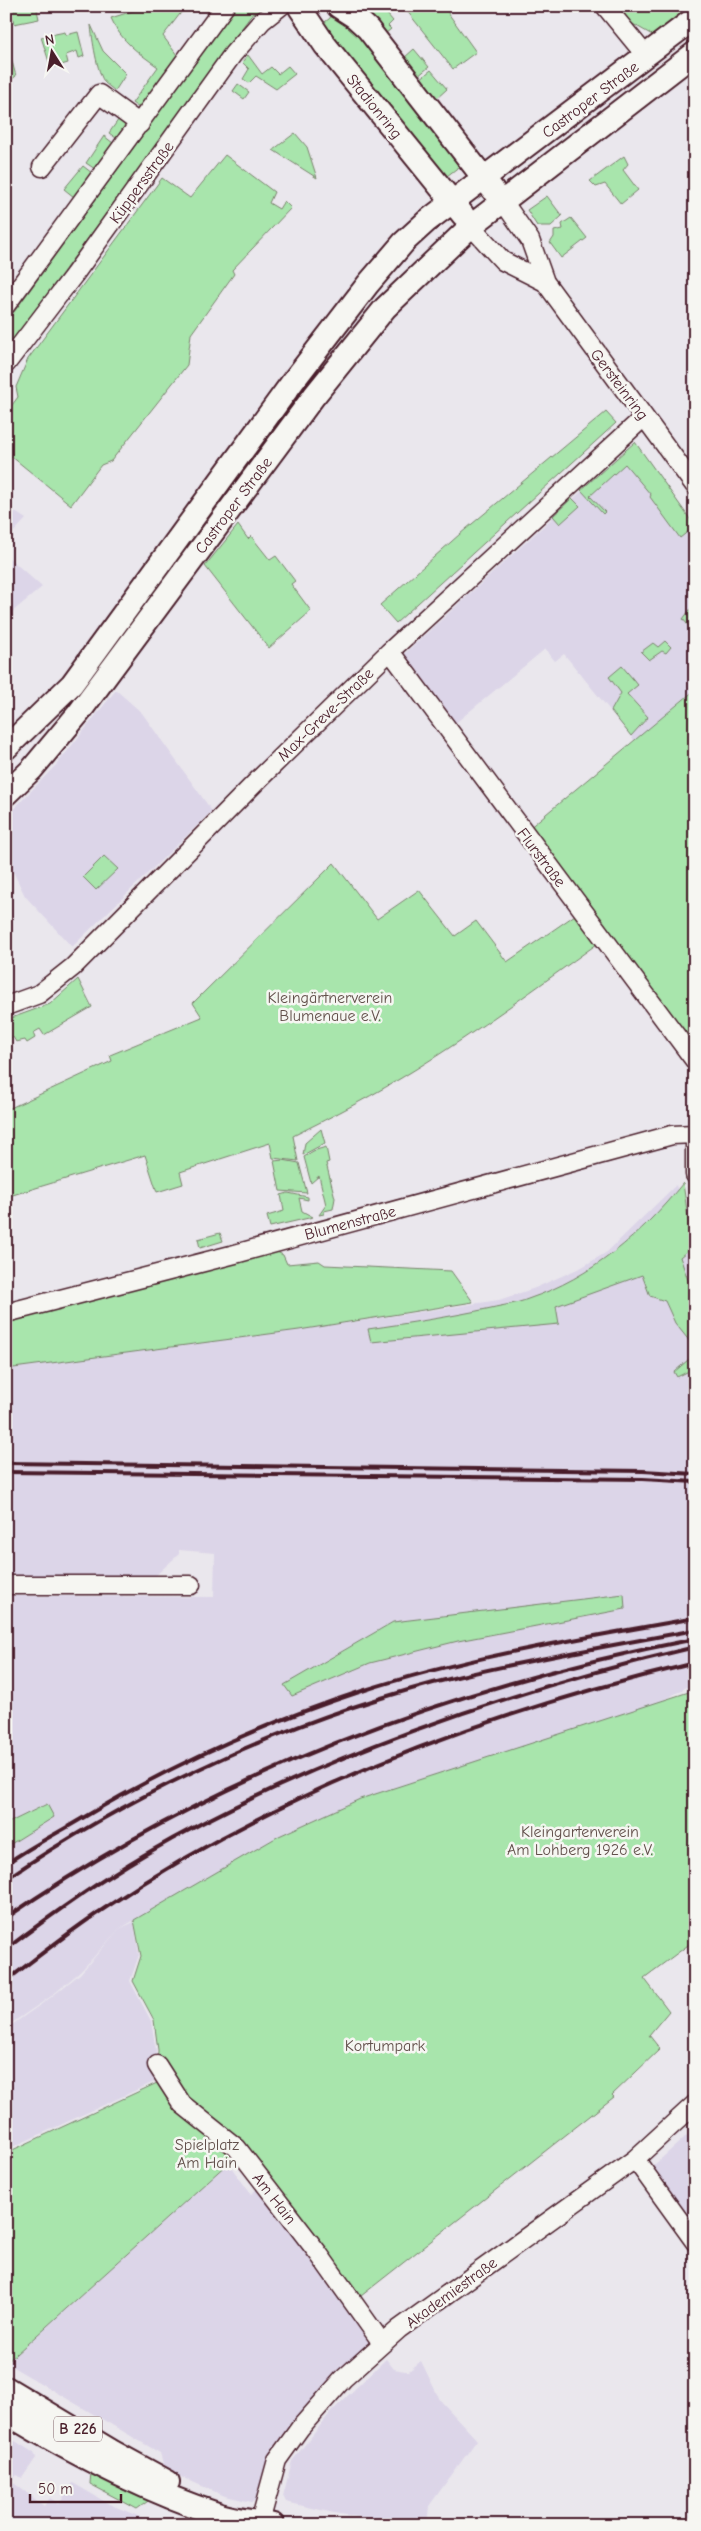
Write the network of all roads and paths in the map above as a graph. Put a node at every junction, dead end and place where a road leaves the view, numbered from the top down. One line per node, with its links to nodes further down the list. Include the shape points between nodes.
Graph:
1 (225, 6): 8 (street)
2 (338, 6): 10 (main road, via 368,29)
3 (605, 6): 6 (street)
4 (294, 7): 12 (main road, Stadionring); 16 (street, Küppersstraße, via 262,21 233,54 74,276)
5 (695, 18): 10 (main road, Castroper Straße)
6 (642, 51)
7 (695, 52): 11 (main road, Castroper Straße)
8 (140, 124): 9 (street, via 99,94); 15 (street)
9 (42, 167)
10 (484, 179): 11 (main road); 12 (main road, Castroper Straße)
11 (502, 200): 13 (main road, Castroper Straße); 14 (street, Gersteinring, via 530,240)
12 (453, 203): 13 (main road); 18 (main road, Castroper Straße, via 411,236 368,284)
13 (471, 226): 14 (street, Gersteinring, via 503,260); 20 (main road, Castroper Straße, via 385,308)
14 (546, 282): 17 (street, Gersteinring)
15 (6, 306)
16 (6, 364)
17 (644, 417): 19 (street, Gersteinring); 21 (street, Max-Greve-Straße)
18 (224, 474): 20 (main road); 22 (main road, Castroper Straße, via 72,684)
19 (695, 486)
20 (246, 487): 23 (main road, Castroper Straße, via 78,714 32,769)
21 (389, 652): 24 (street, Max-Greve-Straße, via 73,967 39,994); 25 (street, Flurstraße)
22 (6, 748)
23 (6, 794)
24 (6, 1006)
25 (695, 1061)
26 (695, 1134): 29 (street, Blumenstraße, via 672,1135)
27 (695, 1143): 28 (street)
28 (695, 1175)
29 (6, 1312)
30 (6, 1585): 31 (street)
31 (190, 1586)
32 (157, 2065): 36 (street, Am Hain, via 182,2104 236,2148 318,2253)
33 (695, 2104): 34 (street, Akademiestraße)
34 (635, 2159): 35 (street); 36 (street, Akademiestraße)
35 (695, 2242)
36 (382, 2343): 39 (street, Akademiestraße, via 324,2401 277,2460)
37 (6, 2388): 39 (main road, B 226, via 140,2467 190,2492)
38 (6, 2414): 39 (main road, B 226, via 147,2488 223,2515)
39 (266, 2523)

